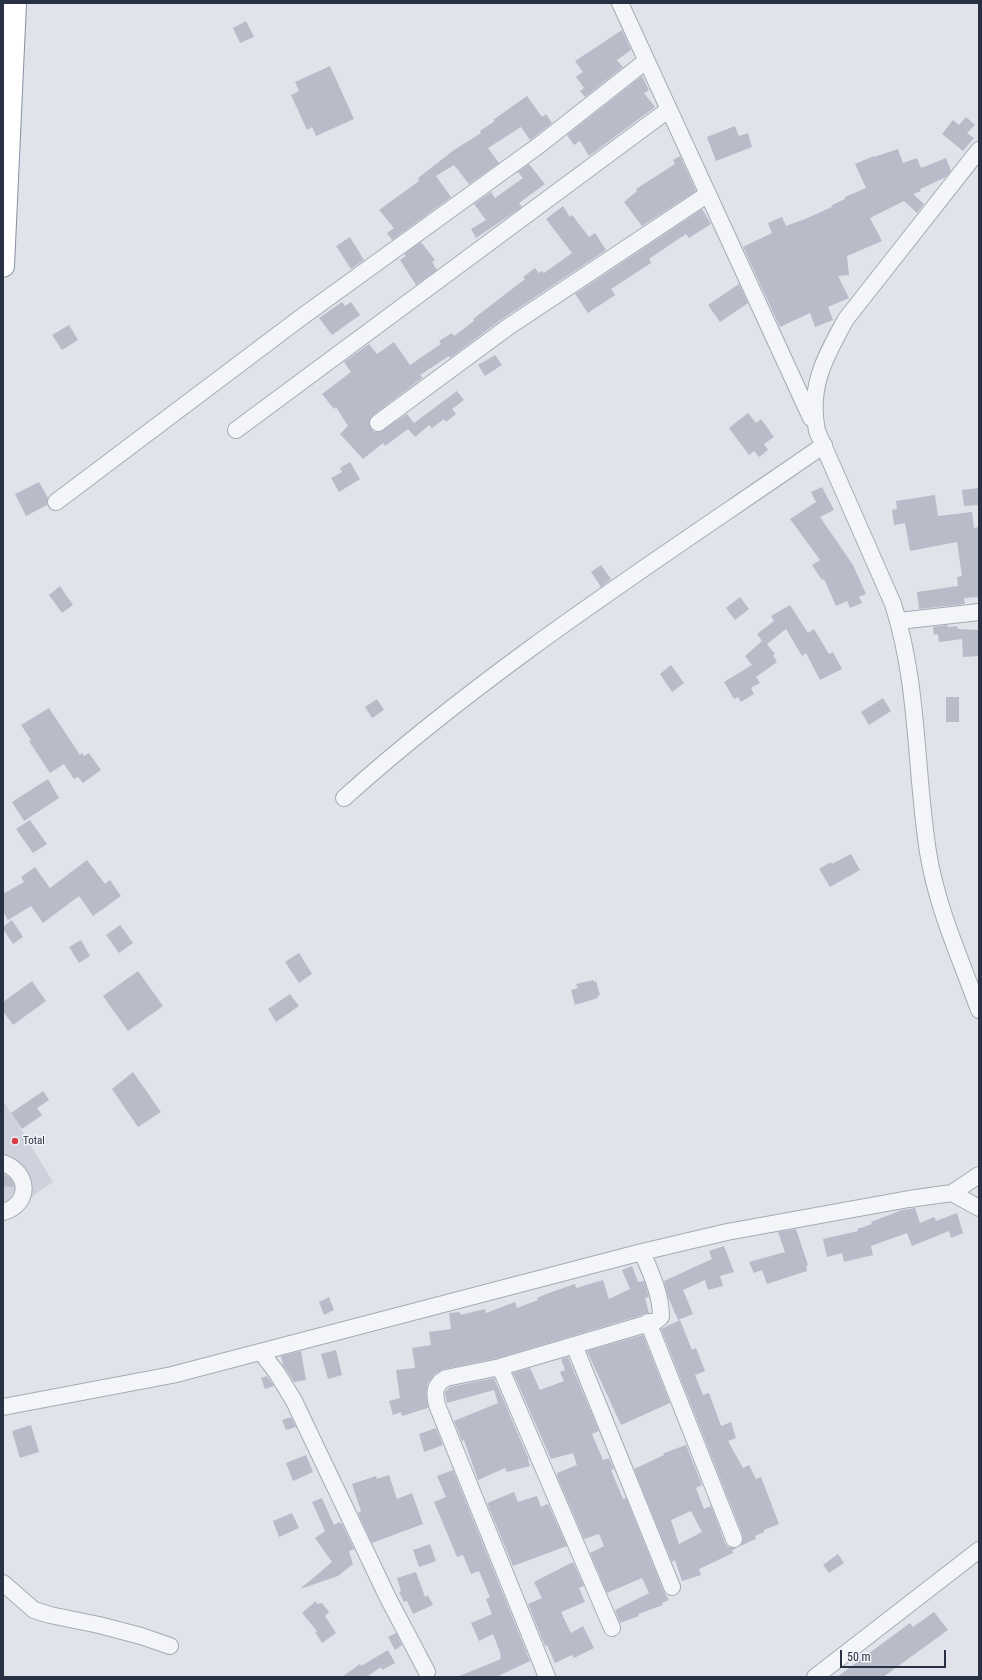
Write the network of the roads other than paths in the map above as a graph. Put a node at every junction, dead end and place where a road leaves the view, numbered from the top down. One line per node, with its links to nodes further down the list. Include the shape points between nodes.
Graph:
1 (15, 3): 7 (highway)
2 (620, 3): 3 (street)
3 (646, 61): 4 (street); 12 (street, via 538,146 296,321)
4 (668, 110): 6 (street); 9 (street)
5 (979, 150): 10 (street, via 846,319 829,349 815,391 813,404)
6 (708, 194): 8 (street, via 508,327); 10 (street)
7 (3, 266)
8 (378, 423)
9 (236, 430)
10 (817, 431): 11 (street)
11 (824, 446): 14 (street); 15 (street, via 517,658 439,716)
12 (56, 502)
13 (979, 612): 14 (street)
14 (899, 621): 16 (street, via 912,690 933,880 945,922)
15 (344, 798)
16 (979, 1010)
17 (3, 1163): 21 (street, via 18,1171 24,1184 23,1195 18,1205)
18 (979, 1175): 19 (street)
19 (952, 1193): 20 (street); 22 (street, via 728,1232)
20 (979, 1208)
21 (3, 1212)
22 (642, 1252): 23 (street, via 656,1288 661,1317); 25 (street)
23 (648, 1322): 24 (street); 28 (street)
24 (574, 1345): 26 (street); 31 (street)
25 (261, 1352): 27 (street, via 172,1375); 34 (street, via 294,1401 388,1598)
26 (500, 1367): 32 (street); 35 (street, via 446,1378 438,1382 435,1397)
27 (3, 1407)
28 (734, 1540)
29 (979, 1550): 36 (street)
30 (3, 1583): 33 (street, via 34,1610 50,1616 141,1636)
31 (672, 1586)
32 (612, 1628)
33 (170, 1646)
34 (427, 1672)
35 (547, 1677)
36 (815, 1677)

